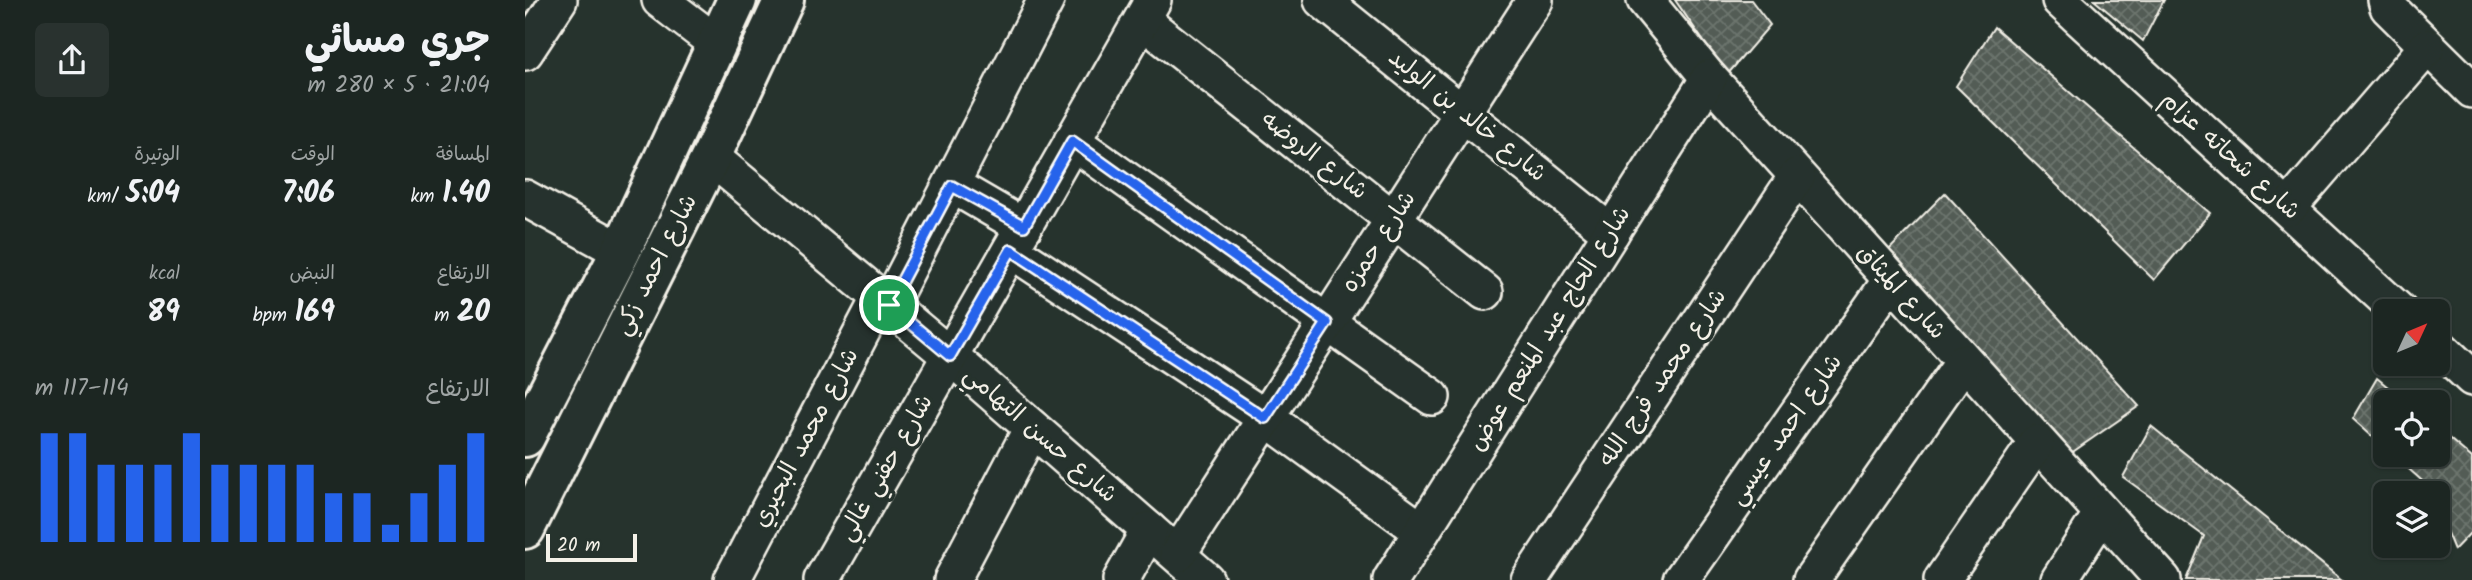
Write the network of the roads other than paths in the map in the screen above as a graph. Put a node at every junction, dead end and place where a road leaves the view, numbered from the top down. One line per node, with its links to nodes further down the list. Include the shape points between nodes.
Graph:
1 (559, 0): 14 (street)
2 (660, 0): 12 (street)
3 (737, 0): 12 (street, شارع احمد زكي)
4 (784, 0): 19 (street, شارع احمد زكي)
5 (1046, 0): 21 (street, شارع محمد البحيري)
6 (1322, 0): 17 (street, شارع خالد بن الوليد)
7 (1645, 0): 15 (street, شارع الميثاق)
8 (2060, 0): 23 (street, شارع شحاته عزام)
9 (2387, 4): 13 (street)
10 (1521, 5): 17 (street, شارع حمزه)
11 (1148, 10): 18 (street, شارع حفني غالي); 24 (street, شارع الروضه)
12 (716, 43): 27 (street, شارع احمد زكي)
13 (2427, 47): 16 (street); 23 (street)
14 (525, 52)
15 (1709, 78): 20 (street, شارع الميثاق); 25 (street, شارع الحاج عبد المنعم عوض)
16 (2472, 90)
17 (1463, 112): 24 (street, شارع حمزه); 25 (street, شارع خالد بن الوليد)
18 (1072, 141): 26 (street, شارع حفني غالي); 32 (street)
19 (711, 157): 31 (street, شارع حسن التهامي); 42 (street, شارع احمد زكي)
20 (1797, 176): 28 (street, شارع الميثاق); 54 (street, شارع محمد فرج الله)
21 (952, 186): 26 (street); 31 (street, شارع محمد البحيري)
22 (525, 198): 27 (street)
23 (2288, 208): 30 (street, شارع شحاته عزام)
24 (1394, 220): 29 (street, شارع الروضه); 32 (street, شارع حمزه)
25 (1611, 233): 46 (street, شارع الحاج عبد المنعم عوض)
26 (1018, 238): 33 (street, شارع حفني غالي); 38 (street)
27 (621, 251): 40 (street, شارع احمد زكي)
28 (1891, 280): 35 (street, شارع الميثاق); 55 (street, شارع احمد عيسي)
29 (1485, 292)
30 (2386, 299)
31 (885, 301): 33 (street, شارع حسن التهامي); 48 (street, شارع محمد البحيري)
32 (1327, 323): 37 (street); 38 (street, شارع حمزه)
33 (950, 356): 39 (street, شارع حسن التهامي); 49 (street, شارع حفني غالي)
34 (2450, 357): 36 (street)
35 (1963, 362): 41 (street, شارع الميثاق); 56 (street)
36 (2472, 378)
37 (1432, 397)
38 (1265, 418): 46 (street); 47 (street, شارع حمزه)
39 (1032, 428): 45 (street, شارع حسن التهامي); 50 (street)
40 (525, 437)
41 (2036, 443): 43 (street, شارع الميثاق); 57 (street)
42 (541, 455): 44 (street, شارع احمد زكي)
43 (2102, 513): 58 (street); 59 (street, شارع الميثاق)
44 (525, 529)
45 (1149, 530): 47 (street, شارع حسن التهامي); 51 (street)
46 (1422, 531): 53 (street, شارع الحاج عبد المنعم عوض)
47 (1178, 554): 52 (street, شارع حسن التهامي)
48 (732, 580)
49 (822, 580)
50 (952, 580)
51 (1121, 580)
52 (1206, 580)
53 (1391, 580)
54 (1529, 580)
55 (1681, 580)
56 (1811, 580)
57 (1943, 580)
58 (2059, 580)
59 (2163, 580)

